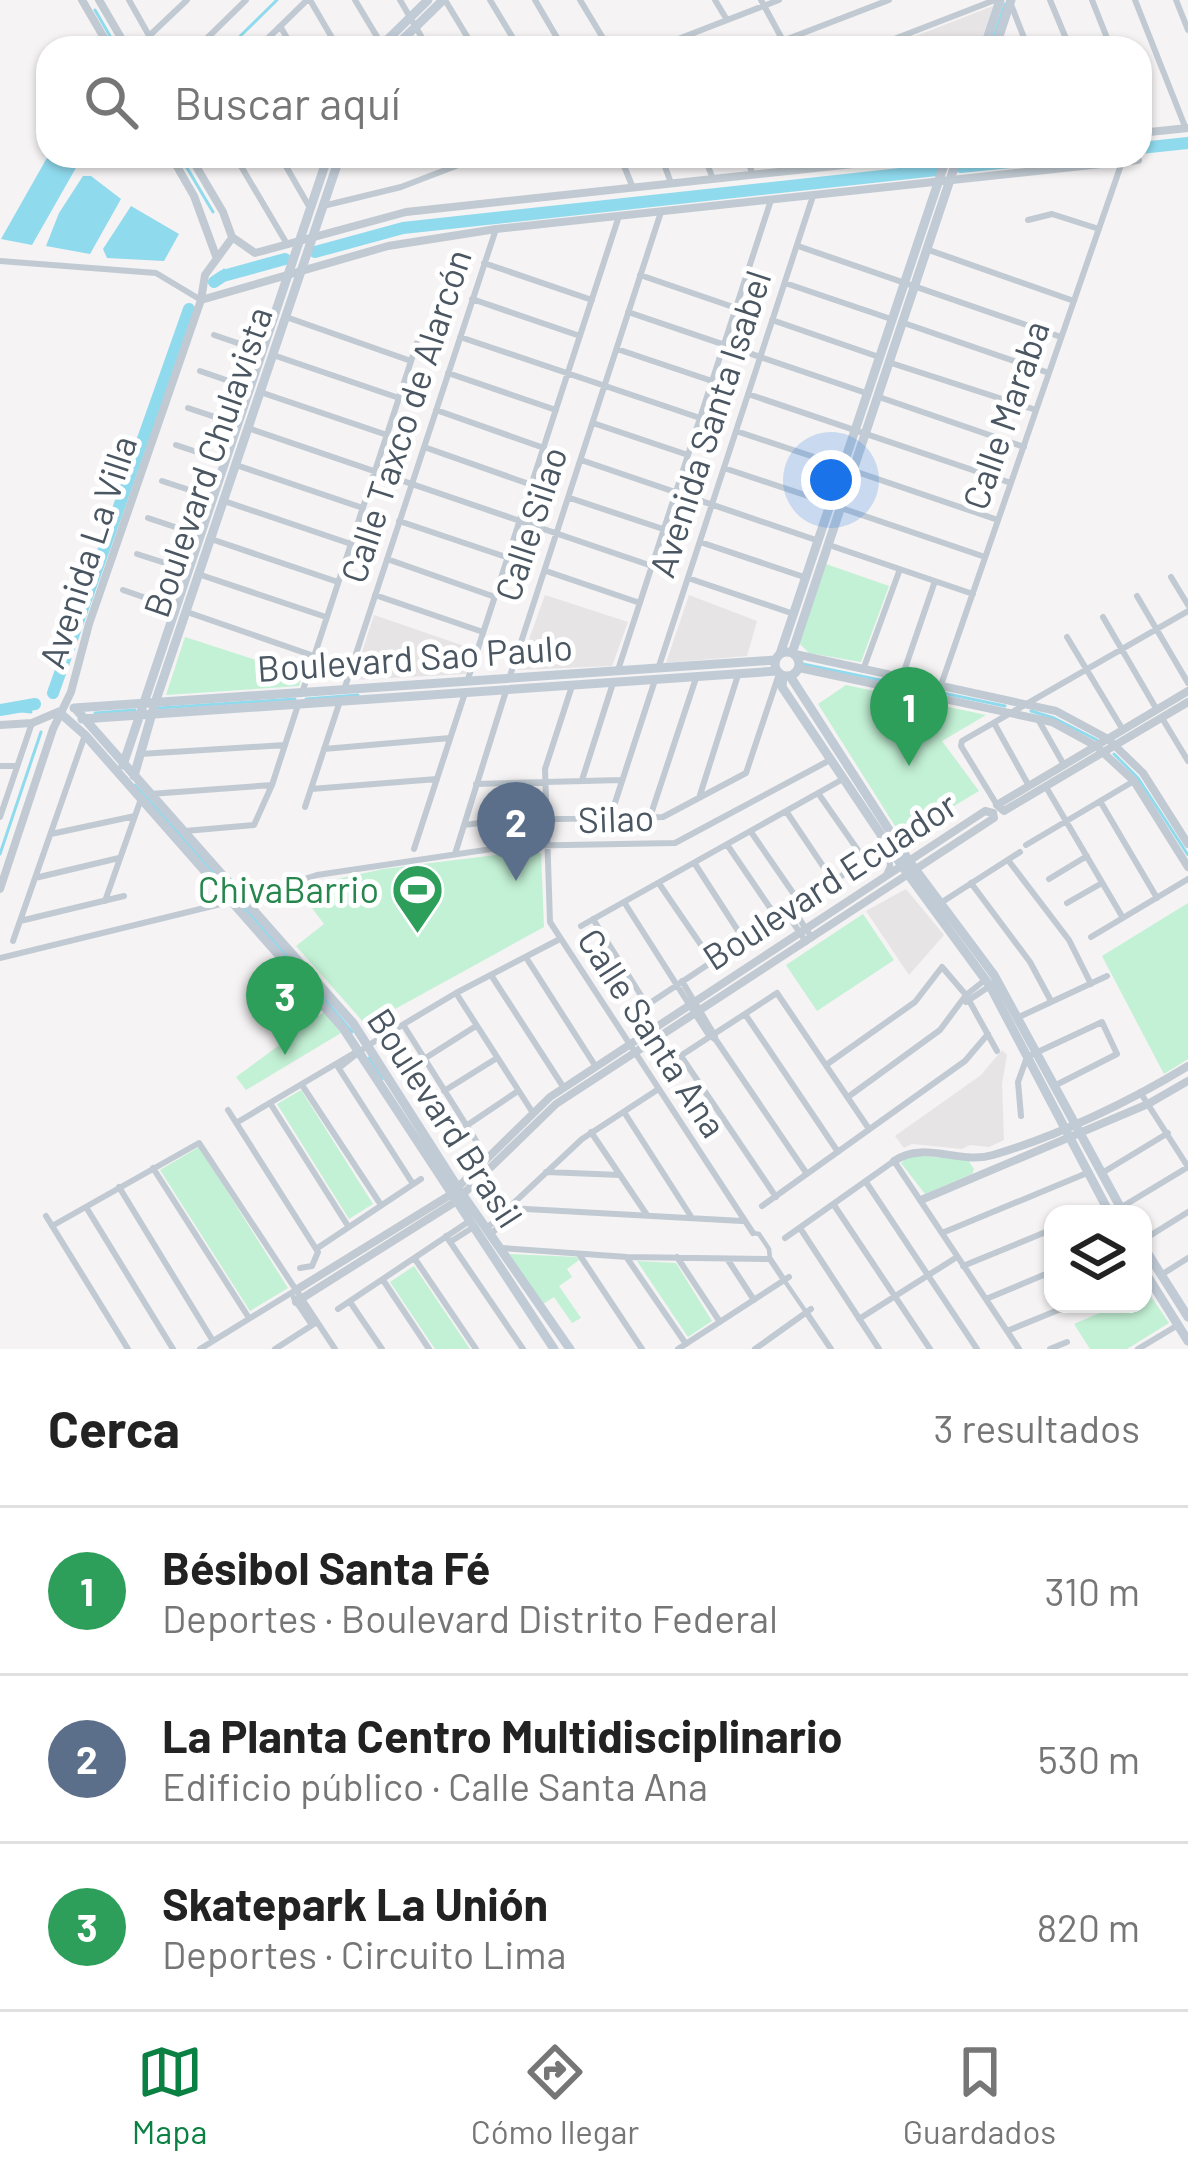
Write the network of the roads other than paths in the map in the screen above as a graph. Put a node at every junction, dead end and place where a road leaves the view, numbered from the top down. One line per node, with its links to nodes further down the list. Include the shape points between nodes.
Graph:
1 (129, 0): 29 (street)
2 (187, 0): 29 (street)
3 (246, 0): 30 (street)
4 (308, 0): 24 (street); 33 (street)
5 (355, 0): 34 (street)
6 (400, 0): 23 (street)
7 (428, 0): 23 (main road)
8 (444, 0): 23 (main road); 37 (street)
9 (490, 0): 38 (street)
10 (535, 0): 39 (street)
11 (580, 0): 40 (street)
12 (715, 0): 22 (street)
13 (779, 0): 21 (street)
14 (889, 0): 43 (street)
15 (1050, 0): 47 (street)
16 (1092, 0): 48 (street)
17 (1135, 0): 49 (street)
18 (1176, 0): 25 (street)
19 (1004, 1): 26 (street); 44 (main road); 45 (main road); 46 (street)
20 (92, 2): 27 (street); 28 (street)
21 (762, 3): 22 (street); 42 (street)
22 (727, 20): 41 (street)
23 (413, 22): 35 (main road); 36 (street)
24 (280, 26): 31 (street); 32 (street)
25 (1188, 30)
26 (905, 35)
27 (105, 36)
28 (118, 36)
29 (149, 36)
30 (209, 36)
31 (270, 36)
32 (286, 36)
33 (330, 36)
34 (378, 36)
35 (397, 36)
36 (421, 36)
37 (466, 36)
38 (512, 36)
39 (556, 36)
40 (602, 36)
41 (686, 36)
42 (781, 36)
43 (804, 36)
44 (988, 36)
45 (997, 36)
46 (1022, 36)
47 (1065, 36)
48 (1106, 36)
49 (1150, 36)
50 (1152, 42): 51 (street)
51 (1187, 128): 52 (street)
52 (1152, 130)
53 (178, 168): 92 (street)
54 (197, 168): 87 (street)
55 (243, 168): 89 (street)
56 (287, 168): 80 (street)
57 (324, 168): 80 (main road, Boulevard Chulavista)
58 (336, 168): 78 (main road, Boulevard Chulavista)
59 (450, 168): 78 (street)
60 (625, 168): 75 (street)
61 (665, 168): 73 (street)
62 (709, 168): 71 (street)
63 (750, 168): 70 (street)
64 (801, 168): 69 (street)
65 (946, 168): 72 (main road)
66 (952, 168): 72 (main road)
67 (1069, 168): 72 (street)
68 (1120, 168): 85 (street, Calle Maraba)
69 (793, 170): 70 (street)
70 (753, 175): 71 (street)
71 (713, 179): 73 (street)
72 (944, 182): 74 (street); 79 (main road); 91 (main road)
73 (671, 184): 75 (street)
74 (912, 185): 76 (street); 79 (street)
75 (633, 188): 86 (street, via 406,212)
76 (813, 196): 77 (street); 90 (street, Avenida Santa Isabel)
77 (771, 200): 81 (street); 104 (street)
78 (323, 206): 86 (main road, Boulevard Chulavista)
79 (929, 207): 99 (main road)
80 (310, 208): 88 (main road, Boulevard Chulavista)
81 (661, 212): 82 (street); 97 (street, Calle Silao)
82 (619, 216): 84 (street); 102 (street)
83 (1028, 220): 85 (street, via 1052,214)
84 (496, 229): 94 (street, Calle Taxco de Alarcón); 95 (street)
85 (1099, 229): 103 (street, Calle Maraba)
86 (313, 236): 88 (street); 95 (main road, Boulevard Chulavista)
87 (232, 237): 89 (street, via 255,253); 92 (street, Avenida La Villa)
88 (299, 240): 89 (street); 96 (main road, Boulevard Chulavista)
89 (286, 244)
90 (796, 246): 98 (street, Avenida Santa Isabel); 99 (street)
91 (926, 249): 99 (main road); 103 (street)
92 (216, 256): 101 (street, Avenida La Villa)
93 (0, 261): 101 (street, via 156,273)
94 (484, 263): 100 (street, Calle Taxco de Alarcón); 102 (street)
95 (302, 268): 96 (street); 106 (main road, Boulevard Chulavista)
96 (289, 272): 101 (street); 116 (main road, Boulevard Chulavista)
97 (640, 275): 104 (street); 105 (street, Calle Silao)
98 (784, 283): 107 (street, Avenida Santa Isabel); 108 (street)
99 (909, 285): 108 (main road); 112 (street)
100 (472, 299): 110 (street); 111 (street, Calle Taxco de Alarcón)
101 (201, 300): 220 (street, Avenida La Villa)
102 (592, 300): 110 (street)
103 (1074, 301): 112 (street, Calle Maraba)
104 (736, 308): 114 (street)
105 (628, 312): 114 (street); 115 (street, Calle Silao)
106 (286, 317): 116 (main road, Boulevard Chulavista); 119 (street)
107 (772, 320): 117 (street, Avenida Santa Isabel); 118 (street)
108 (896, 321): 118 (main road); 122 (street)
109 (214, 334): 116 (street)
110 (580, 336): 123 (street)
111 (460, 337): 121 (street, Calle Taxco de Alarcón); 123 (street)
112 (1061, 337): 122 (street, Calle Maraba)
113 (417, 343): 119 (street)
114 (724, 344): 117 (street); 124 (street)
115 (616, 349): 124 (street); 125 (street, Calle Silao)
116 (267, 353): 126 (main road, Boulevard Chulavista); 129 (street)
117 (760, 357): 127 (street, Avenida Santa Isabel); 128 (street)
118 (883, 359): 128 (main road); 133 (street)
119 (411, 361): 129 (street)
120 (200, 371): 126 (street)
121 (448, 373): 131 (street, Calle Taxco de Alarcón); 132 (street)
122 (1049, 373): 133 (street, Calle Maraba)
123 (568, 374): 125 (street); 132 (street)
124 (712, 381): 134 (street)
125 (604, 386): 134 (street); 135 (street, Calle Silao)
126 (255, 390): 136 (main road, Boulevard Chulavista); 139 (street)
127 (748, 394): 137 (street, Avenida Santa Isabel); 138 (street)
128 (871, 395): 138 (main road); 142 (street)
129 (399, 398): 139 (street)
130 (188, 408): 136 (street)
131 (436, 410): 141 (street, Calle Taxco de Alarcón); 143 (street)
132 (556, 410): 143 (street)
133 (1036, 410): 142 (street, Calle Maraba)
134 (700, 418): 144 (street)
135 (593, 423): 144 (street); 145 (street, Calle Silao)
136 (243, 426): 146 (main road, Boulevard Chulavista); 149 (street)
137 (736, 431): 147 (street, Avenida Santa Isabel); 148 (street)
138 (859, 431): 148 (main road); 151 (street)
139 (387, 435): 149 (street)
140 (176, 445): 146 (street)
141 (424, 447): 152 (street, Calle Taxco de Alarcón); 153 (street)
142 (1024, 447): 151 (street, Calle Maraba)
143 (544, 448): 153 (street)
144 (688, 455): 154 (street)
145 (581, 460): 154 (street); 155 (street, Calle Silao)
146 (230, 463): 156 (main road, Boulevard Chulavista); 159 (street)
147 (724, 468): 157 (street, Avenida Santa Isabel); 158 (street)
148 (846, 468): 158 (main road); 161 (street)
149 (375, 471): 152 (street); 159 (street)
150 (162, 481): 156 (street)
151 (1011, 483): 161 (street, Calle Maraba)
152 (412, 484): 162 (street, Calle Taxco de Alarcón); 163 (street)
153 (532, 484): 163 (street)
154 (676, 492): 157 (street); 164 (street)
155 (569, 497): 164 (street); 165 (street, Calle Silao)
156 (218, 500): 166 (main road, Boulevard Chulavista); 169 (street)
157 (712, 505): 167 (street, Avenida Santa Isabel); 168 (street)
158 (833, 505): 168 (main road); 171 (street)
159 (363, 508): 169 (street)
160 (148, 518): 166 (street)
161 (998, 520): 171 (street, Calle Maraba)
162 (400, 521): 172 (street); 173 (street, Calle Taxco de Alarcón)
163 (520, 521): 165 (street); 172 (street)
164 (664, 530): 174 (street)
165 (557, 533): 174 (street); 176 (street, Calle Silao)
166 (205, 537): 177 (main road, Boulevard Chulavista); 182 (street)
167 (700, 542): 179 (street, Avenida Santa Isabel); 180 (street)
168 (821, 542): 175 (street); 180 (main road)
169 (351, 544): 182 (street)
170 (137, 554): 177 (street)
171 (986, 557): 184 (street, Calle Maraba)
172 (508, 558): 187 (street)
173 (387, 559): 185 (street, Calle Taxco de Alarcón); 187 (street)
174 (652, 566): 188 (street)
175 (900, 569): 181 (street); 201 (street)
176 (545, 570): 188 (street); 207 (street, Calle Silao)
177 (193, 572): 190 (main road, Boulevard Chulavista); 192 (street)
178 (1171, 577): 189 (street)
179 (688, 578): 191 (street); 202 (street, Avenida Santa Isabel)
180 (808, 579): 191 (main road); 199 (main road)
181 (935, 581): 184 (street); 204 (street)
182 (338, 582): 192 (street)
183 (123, 590): 190 (street)
184 (973, 594): 209 (street, Calle Maraba)
185 (375, 595): 195 (street); 211 (street, Calle Taxco de Alarcón)
186 (1138, 596): 194 (street)
187 (495, 597): 195 (street)
188 (640, 602): 205 (street)
189 (1188, 608): 194 (street)
190 (180, 610): 198 (street); 218 (main road, Boulevard Chulavista)
191 (790, 614): 199 (main road)
192 (327, 617): 198 (street)
193 (1103, 617): 197 (street)
194 (1156, 629): 197 (street); 210 (street)
195 (483, 632): 212 (street)
196 (1067, 637): 200 (street)
197 (1121, 648): 200 (street); 222 (street)
198 (314, 656): 213 (street)
199 (786, 665): 201 (street, Boulevard Sao Paulo); 202 (main road, Boulevard Sao Paulo); 203 (main road, Boulevard Sao Paulo); 219 (street, Boulevard Sao Paulo); 237 (main road, via 782,687); 256 (street, via 746,772)
200 (1087, 668): 215 (street); 228 (street)
201 (863, 670): 204 (street, Boulevard Sao Paulo)
202 (656, 675): 205 (main road, Boulevard Sao Paulo); 206 (main road, Boulevard Sao Paulo); 245 (street, Avenida Santa Isabel)
203 (738, 675): 206 (main road, Boulevard Sao Paulo); 256 (street)
204 (902, 677): 209 (street, Boulevard Sao Paulo)
205 (615, 678): 207 (main road, Boulevard Sao Paulo); 208 (main road, Boulevard Sao Paulo); 244 (street)
206 (696, 678): 265 (street)
207 (508, 685): 208 (main road, Boulevard Sao Paulo); 212 (main road, Boulevard Sao Paulo); 250 (street, Calle Silao)
208 (572, 686): 247 (street, Calle Santa Ana)
209 (941, 686): 215 (street, Boulevard Sao Paulo)
210 (1188, 687): 222 (street)
211 (344, 688): 212 (main road, Boulevard Sao Paulo); 213 (main road, Boulevard Sao Paulo)
212 (466, 688): 214 (main road, Boulevard Sao Paulo); 230 (street)
213 (303, 691): 217 (street); 218 (main road, Boulevard Sao Paulo)
214 (340, 701): 217 (main road, Boulevard Sao Paulo); 233 (street)
215 (1026, 702): 219 (street); 231 (street, Boulevard Sao Paulo)
216 (1188, 702): 222 (street)
217 (298, 704): 218 (main road, Boulevard Sao Paulo); 232 (street)
218 (147, 709): 221 (main road, Boulevard Sao Paulo); 223 (main road, Boulevard Sao Paulo); 235 (main road, Boulevard Chulavista); 241 (main road, Boulevard Chulavista)
219 (1012, 711): 224 (street, Boulevard Sao Paulo); 226 (street)
220 (59, 712): 221 (main road, Boulevard Sao Paulo); 225 (street); 297 (street, Avenida La Villa)
221 (72, 714): 223 (main road, Boulevard Brasil); 229 (main road, Boulevard Brasil)
222 (1159, 714): 228 (street); 231 (street); 236 (street)
223 (84, 718): 241 (main road, Boulevard Brasil)
224 (1038, 718): 234 (street, Boulevard Sao Paulo); 238 (street)
225 (32, 723): 227 (street); 240 (street)
226 (994, 723): 252 (street); 259 (street, via 961,743)
227 (0, 725)
228 (1123, 730): 231 (street)
229 (85, 735): 241 (main road, Boulevard Brasil); 271 (street)
230 (450, 738): 233 (street); 242 (street)
231 (1112, 742): 234 (street); 273 (street, via 1143,773)
232 (285, 745): 235 (street); 251 (street)
233 (324, 749): 253 (street)
234 (1100, 749): 238 (street); 248 (street, Boulevard Sao Paulo); 249 (street)
235 (140, 754): 246 (main road, Boulevard Chulavista)
236 (1188, 760)
237 (836, 762): 243 (main road); 272 (main road); 275 (street, Silao, via 675,844)
238 (1064, 765): 249 (street)
239 (0, 766): 240 (street)
240 (17, 766): 258 (street)
241 (122, 769): 246 (main road, Boulevard Brasil)
242 (437, 779): 253 (street); 276 (street)
243 (843, 779): 254 (street); 272 (main road)
244 (582, 780): 245 (street); 247 (street)
245 (622, 780): 264 (street, Avenida Santa Isabel)
246 (132, 781): 255 (main road, Boulevard Brasil)
247 (545, 781): 250 (street); 266 (street, Calle Santa Ana)
248 (1134, 781): 257 (street); 284 (street, Boulevard Sao Paulo)
249 (1043, 783): 252 (street); 259 (street, via 1004,812); 267 (street)
250 (476, 784): 268 (street, Calle Silao)
251 (272, 785): 255 (street); 269 (street, via 254,825)
252 (1029, 786): 259 (street)
253 (311, 789): 260 (street)
254 (818, 793): 261 (street); 291 (street, via 863,860)
255 (146, 797): 262 (street); 269 (main road, Boulevard Brasil); 289 (main road, Boulevard Brasil)
256 (699, 799): 265 (street)
257 (1100, 801): 267 (street); 299 (street)
258 (2, 803): 263 (street)
259 (997, 805)
260 (305, 807)
261 (786, 811): 270 (street); 291 (street)
262 (135, 816): 271 (street); 281 (street)
263 (0, 818)
264 (610, 818): 265 (street); 266 (street)
265 (650, 818)
266 (545, 819): 268 (street); 275 (street, Calle Santa Ana)
267 (1066, 821): 280 (street); 282 (street)
268 (463, 826): 278 (street, Calle Silao)
269 (184, 831): 289 (main road, Boulevard Brasil)
270 (751, 831): 274 (street); 305 (street)
271 (49, 835): 287 (street)
272 (893, 844): 277 (street); 285 (main road); 286 (street)
273 (1188, 844)
274 (728, 845): 283 (street); 306 (street)
275 (545, 848): 278 (street, Silao); 313 (street, Calle Santa Ana, via 550,922)
276 (414, 849)
277 (925, 850): 279 (street, Boulevard Ecuador, via 993,813); 285 (street, Boulevard Ecuador)
278 (454, 854): 300 (street, Silao, via 317,875)
279 (938, 855): 285 (street, Boulevard Ecuador); 296 (street)
280 (1087, 856): 288 (street); 294 (street)
281 (121, 857): 287 (street); 301 (street)
282 (1007, 860): 293 (street); 323 (street, via 1069,940)
283 (695, 864): 292 (street); 314 (street)
284 (1188, 867)
285 (909, 868): 286 (street, Boulevard Ecuador); 295 (street, Boulevard Ecuador); 296 (main road)
286 (885, 877): 311 (street, Boulevard Ecuador)
287 (34, 878): 309 (street)
288 (1049, 878)
289 (220, 879): 300 (main road, Boulevard Brasil)
290 (1188, 879): 299 (street)
291 (833, 881): 305 (street)
292 (659, 883): 302 (street); 318 (street)
293 (971, 883): 304 (street); 326 (street)
294 (1102, 883): 303 (street); 307 (street)
295 (890, 887): 296 (street); 311 (street, Boulevard Ecuador)
296 (922, 887): 304 (main road); 321 (main road)
297 (0, 889)
298 (124, 896): 301 (street)
299 (1157, 898): 307 (street)
300 (238, 900): 316 (street, Silao); 337 (main road, Boulevard Brasil, via 352,1023)
301 (105, 901): 309 (street)
302 (624, 902): 308 (street); 322 (street)
303 (1067, 903)
304 (939, 904): 321 (main road)
305 (793, 907): 306 (street); 311 (street)
306 (777, 918): 314 (street)
307 (1123, 918): 312 (street)
308 (593, 919): 310 (street); 327 (street)
309 (20, 921): 315 (street)
310 (580, 926)
311 (806, 935): 328 (street, Boulevard Ecuador)
312 (1091, 937)
313 (559, 940): 317 (street); 338 (street, Calle Santa Ana)
314 (744, 940): 318 (street)
315 (13, 941)
316 (0, 958)
317 (526, 958): 319 (street); 347 (street)
318 (712, 961): 322 (street)
319 (491, 975): 324 (street); 351 (street)
320 (1107, 976): 323 (street)
321 (992, 980): 325 (street); 331 (main road); 334 (main road)
322 (678, 981): 327 (street); 328 (street)
323 (1091, 984): 326 (street)
324 (456, 993): 332 (street); 333 (street)
325 (966, 1000): 335 (street); 345 (street, via 942,968 915,1002); 357 (street, via 940,1030)
326 (1051, 1001): 331 (street)
327 (647, 1005): 329 (street)
328 (695, 1008): 336 (street); 338 (street, Boulevard Ecuador)
329 (635, 1013)
330 (745, 1014): 336 (street); 345 (street, via 777,993); 370 (street)
331 (1018, 1017): 334 (main road)
332 (404, 1026): 337 (street); 343 (street)
333 (476, 1026): 342 (street); 343 (street)
334 (1021, 1033): 340 (main road)
335 (988, 1034): 339 (street); 366 (street, via 965,1061)
336 (714, 1036): 341 (street); 379 (street)
337 (363, 1049): 346 (street); 384 (main road, Boulevard Brasil)
338 (632, 1050): 347 (street, Boulevard Ecuador); 354 (street, Calle Santa Ana); 362 (street, Boulevard Ecuador)
339 (997, 1051)
340 (1033, 1055): 352 (main road); 352 (street, via 1104,1024 1117,1054); 363 (street, via 1018,1082)
341 (681, 1056): 344 (street); 385 (street)
342 (497, 1058): 353 (street); 355 (street)
343 (424, 1059): 355 (street)
344 (668, 1064)
345 (826, 1065): 357 (street)
346 (338, 1066): 349 (street); 387 (street, via 417,1182)
347 (596, 1066): 351 (street, Boulevard Ecuador)
348 (1188, 1066): 356 (street)
349 (302, 1085): 358 (street); 387 (street)
350 (1186, 1086): 359 (street)
351 (564, 1088): 362 (street, Boulevard Ecuador)
352 (1050, 1088): 367 (main road)
353 (519, 1090): 362 (street); 365 (street)
354 (657, 1090): 361 (street); 399 (street, Calle Santa Ana)
355 (445, 1091): 365 (street)
356 (1140, 1093): 359 (street); 367 (street)
357 (848, 1097): 366 (street)
358 (270, 1103): 364 (street); 402 (street)
359 (1148, 1104): 367 (street); 369 (street)
360 (228, 1110): 364 (street)
361 (624, 1112): 368 (street); 398 (street)
362 (537, 1116): 371 (street, Boulevard Ecuador); 384 (street, Boulevard Ecuador)
363 (1022, 1116)
364 (236, 1123): 412 (street)
365 (466, 1126): 371 (street)
366 (869, 1130): 370 (street)
367 (1071, 1130): 372 (street); 377 (main road); 378 (main road); 381 (street)
368 (591, 1132): 376 (street); 380 (street)
369 (1168, 1133): 374 (street); 378 (street)
370 (838, 1152): 379 (street)
371 (487, 1158): 384 (street, Boulevard Ecuador)
372 (973, 1158): 373 (street, via 911,1150); 381 (street)
373 (894, 1161): 382 (street); 386 (street)
374 (1188, 1167): 391 (street)
375 (154, 1168): 383 (street); 430 (street, via 199,1143); 439 (street)
376 (546, 1172): 380 (street); 394 (street)
377 (1088, 1173): 389 (main road); 406 (street)
378 (1102, 1173): 390 (main road)
379 (807, 1174): 385 (street)
380 (620, 1175): 396 (street)
381 (980, 1175): 386 (street)
382 (866, 1182): 388 (street); 426 (street)
383 (119, 1187): 392 (street); 445 (street)
384 (456, 1195): 400 (main road, Boulevard Brasil); 404 (main road, Boulevard Brasil); 430 (street, Boulevard Ecuador)
385 (776, 1197): 393 (street)
386 (921, 1199): 406 (street)
387 (381, 1205): 402 (street)
388 (834, 1205): 403 (street); 431 (street)
389 (1111, 1205)
390 (1113, 1205)
391 (1125, 1205)
392 (86, 1207): 401 (street); 451 (street)
393 (762, 1207)
394 (512, 1209): 396 (street); 404 (street)
395 (1188, 1212): 408 (street)
396 (647, 1215): 398 (street)
397 (46, 1216): 401 (street)
398 (692, 1218): 399 (street)
399 (742, 1221): 405 (street, Calle Santa Ana)
400 (470, 1225): 410 (street); 458 (main road, Boulevard Brasil)
401 (52, 1226): 450 (street)
402 (348, 1226): 412 (street)
403 (800, 1228): 409 (street); 440 (street)
404 (488, 1232): 411 (main road, Boulevard Brasil)
405 (753, 1233): 419 (street)
406 (942, 1233): 416 (street)
407 (1044, 1233): 422 (street)
408 (1152, 1237)
409 (784, 1238)
410 (448, 1240): 418 (street); 457 (street)
411 (498, 1248): 413 (street); 459 (main road, Boulevard Brasil)
412 (316, 1249): 423 (street, via 312,1266)
413 (579, 1254): 414 (street); 460 (street)
414 (627, 1257): 415 (street); 448 (street)
415 (677, 1257): 421 (street); 441 (street)
416 (957, 1257): 422 (street); 426 (street)
417 (1188, 1258): 425 (street)
418 (415, 1259): 428 (street); 456 (street)
419 (770, 1259): 421 (street); 427 (street)
420 (1152, 1259): 425 (main road)
421 (728, 1260): 433 (street)
422 (963, 1266): 432 (street)
423 (300, 1268)
424 (1044, 1275): 432 (street)
425 (1161, 1275): 438 (main road)
426 (928, 1276): 431 (street); 466 (street)
427 (787, 1278): 433 (street); 436 (street)
428 (383, 1280): 434 (street); 455 (street)
429 (1152, 1281): 438 (main road)
430 (296, 1296): 439 (street); 442 (street)
431 (895, 1297): 440 (street); 465 (street)
432 (986, 1299): 443 (street)
433 (754, 1300): 441 (street)
434 (350, 1302): 435 (street); 454 (street)
435 (338, 1309)
436 (808, 1311): 444 (street); 463 (street)
437 (1051, 1313): 443 (street)
438 (1183, 1314): 446 (main road); 469 (street)
439 (249, 1318): 445 (street)
440 (859, 1319): 464 (street)
441 (720, 1322): 448 (street)
442 (314, 1323): 449 (street); 453 (street)
443 (1007, 1331): 467 (street)
444 (773, 1336): 461 (street); 462 (street)
445 (213, 1341): 452 (street)
446 (1188, 1341)
447 (1067, 1342): 468 (street)
448 (682, 1347)
449 (280, 1348)
450 (128, 1349)
451 (173, 1349)
452 (200, 1349)
453 (335, 1349)
454 (382, 1349)
455 (429, 1349)
456 (476, 1349)
457 (523, 1349)
458 (554, 1349)
459 (570, 1349)
460 (642, 1349)
461 (755, 1349)
462 (782, 1349)
463 (831, 1349)
464 (879, 1349)
465 (930, 1349)
466 (976, 1349)
467 (1019, 1349)
468 (1050, 1349)
469 (1138, 1349)

